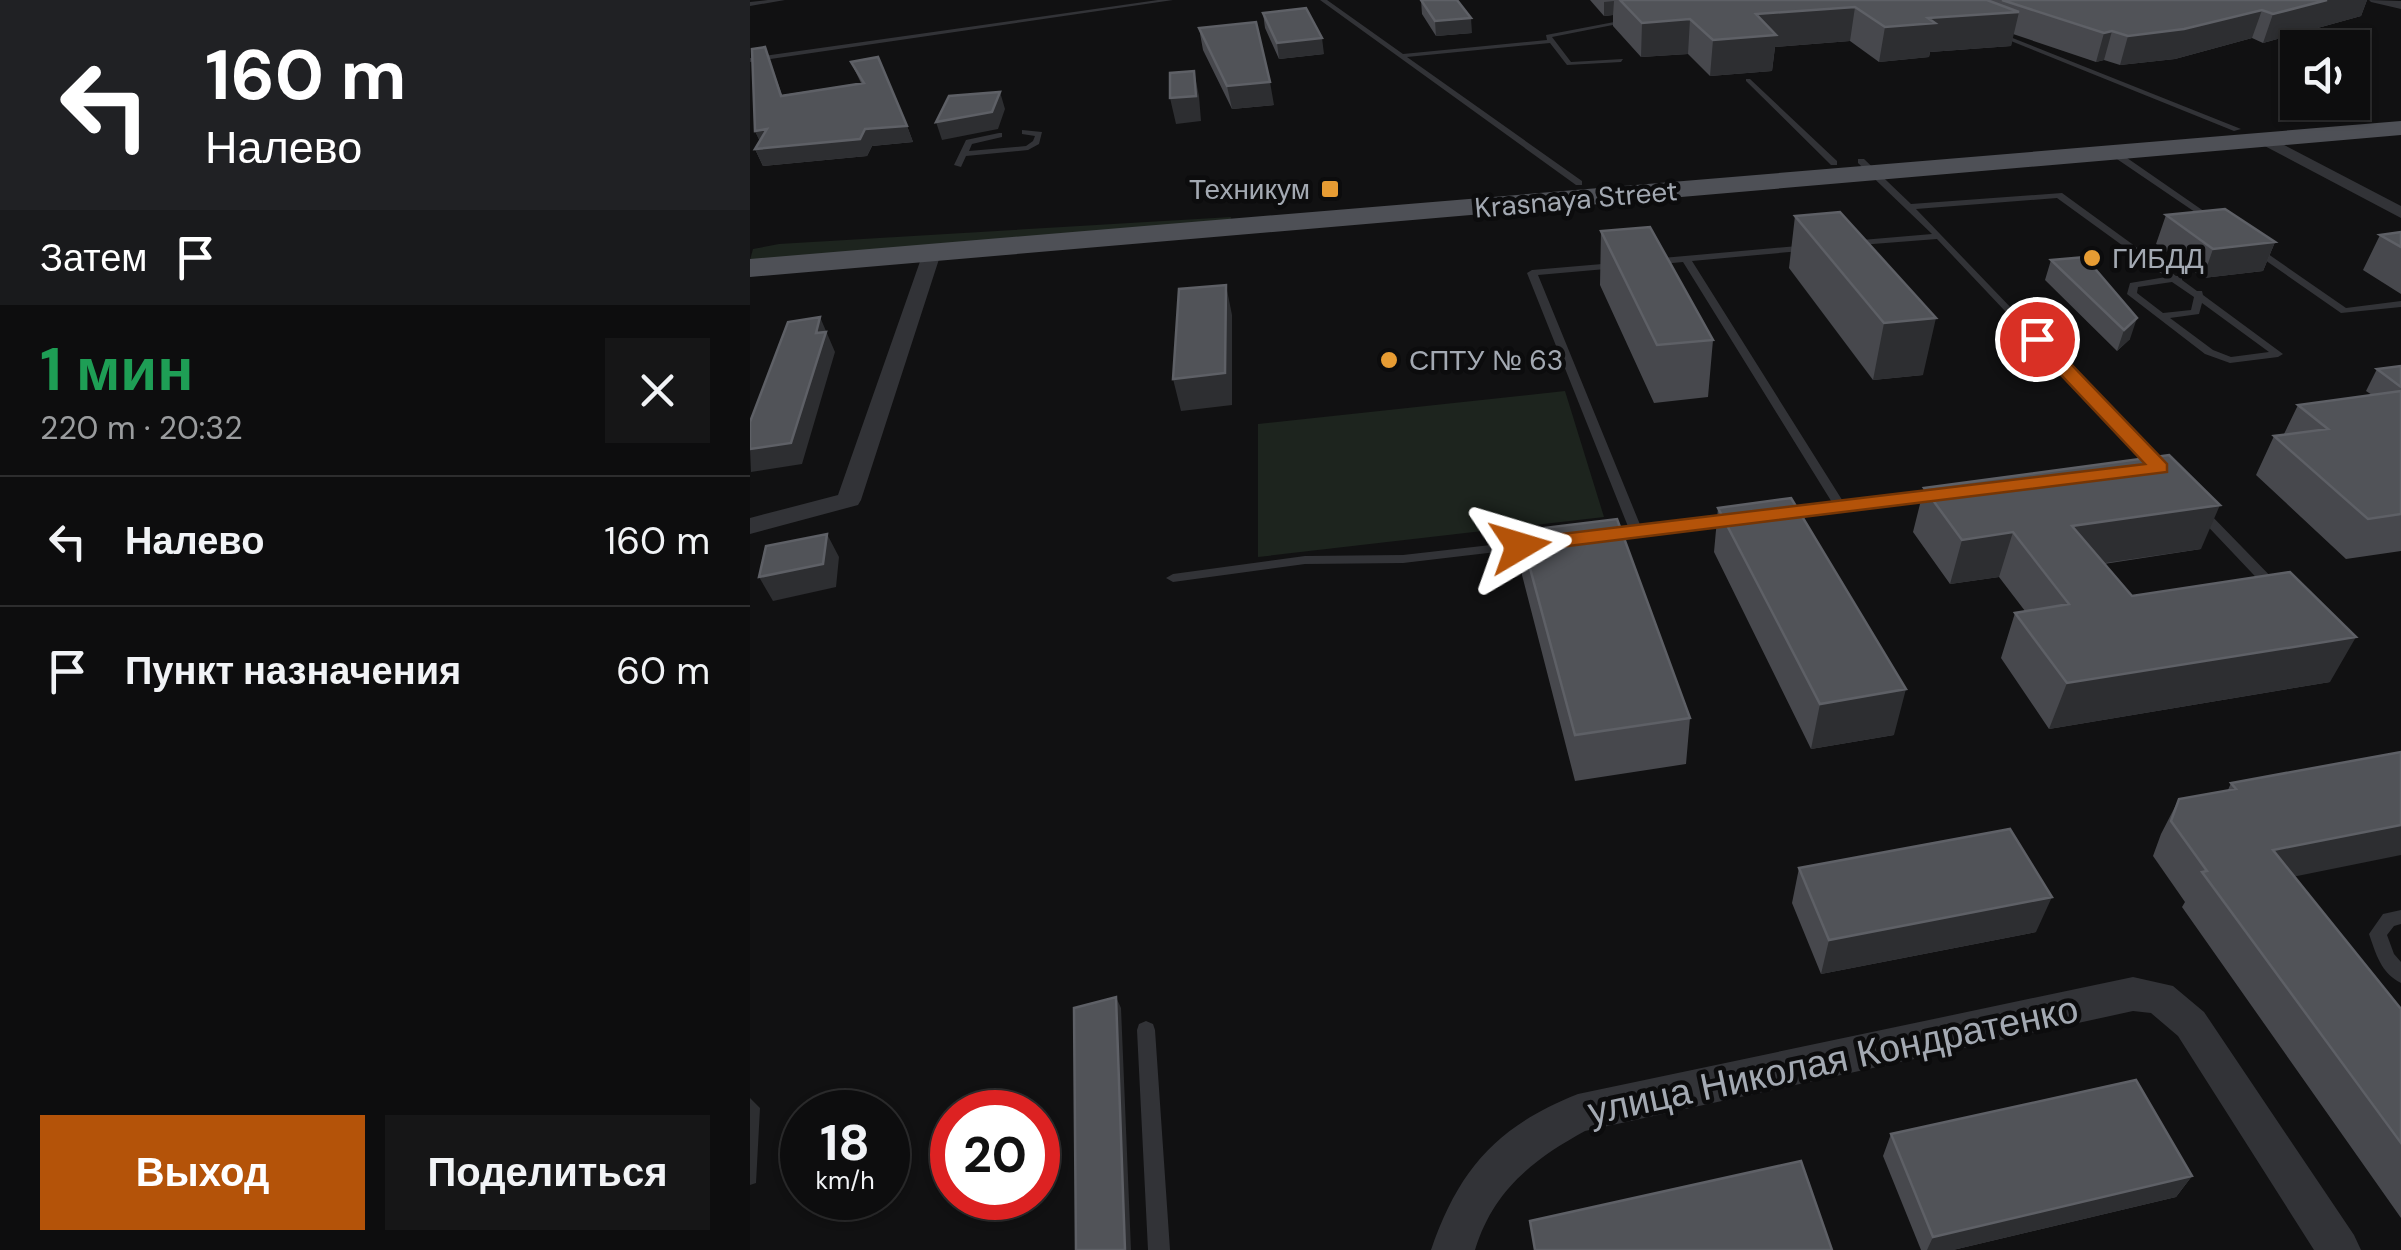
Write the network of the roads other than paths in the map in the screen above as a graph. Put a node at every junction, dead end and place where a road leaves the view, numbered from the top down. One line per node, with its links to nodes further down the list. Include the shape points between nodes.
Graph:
1 (782, 0): 5 (lane)
2 (1170, 0): 11 (lane)
3 (1323, 0): 10 (lane)
4 (2374, 0): 6 (street)
5 (750, 4)
6 (2401, 5)
7 (1645, 19): 9 (lane, via 1606,21 1548,36)
8 (1985, 29): 16 (lane)
9 (1552, 41): 10 (lane); 12 (lane, via 1569,64)
10 (1401, 56): 24 (lane)
11 (750, 60)
12 (1621, 60)
13 (1748, 80): 23 (lane)
14 (2401, 115): 16 (main road, Krasnaya Street)
15 (2401, 128): 19 (main road, Krasnaya Street)
16 (2238, 129): 23 (main road, Krasnaya Street)
17 (1025, 132): 21 (lane, via 1038,134 1028,148)
18 (999, 135): 21 (lane, via 969,142)
19 (2264, 140): 20 (main road, Krasnaya Street); 26 (street)
20 (2114, 153): 23 (main road, Krasnaya Street); 28 (lane)
21 (963, 154): 22 (lane)
22 (958, 165)
23 (1856, 165): 24 (main road, Krasnaya Street); 25 (lane); 33 (main road, Krasnaya Street)
24 (1578, 183): 27 (main road, Krasnaya Street)
25 (1910, 207): 29 (lane); 38 (lane, via 2059,194)
26 (2401, 213)
27 (1017, 218)
28 (2234, 234)
29 (1939, 236): 30 (lane); 42 (lane)
30 (1842, 244)
31 (2249, 245): 40 (lane, via 2344,311)
32 (1822, 246): 34 (lane)
33 (932, 253): 37 (main road, Krasnaya Street); 50 (street, via 849,500)
34 (1686, 259): 35 (lane); 47 (lane)
35 (1647, 262)
36 (1628, 264): 51 (lane, via 1532,273)
37 (750, 268)
38 (2178, 278): 39 (lane); 41 (lane, via 2133,285 2132,294)
39 (2199, 293): 41 (lane, via 2196,312); 41 (lane, via 2278,354 2230,360)
40 (2401, 304)
41 (2162, 316)
42 (2160, 468): 43 (lane); 44 (lane)
43 (2141, 471)
44 (2174, 483)
45 (1953, 493): 47 (lane)
46 (2187, 497): 55 (lane)
47 (1841, 507): 48 (lane)
48 (1766, 516)
49 (1748, 518): 51 (lane)
50 (750, 526)
51 (1637, 532): 52 (lane)
52 (1598, 536)
53 (1559, 541): 54 (lane, via 1403,559 1304,560)
54 (1174, 578)
55 (2283, 598)
56 (2401, 917): 57 (lane, via 2389,919 2378,934)
57 (2401, 975)
58 (1146, 1030): 60 (lane)
59 (2336, 1249): 61 (street, улица Николая Кондратенко, via 2190,1024 2160,998 2132,994 1578,1113 1532,1138 1486,1176)
60 (1159, 1250)
61 (1452, 1250)

